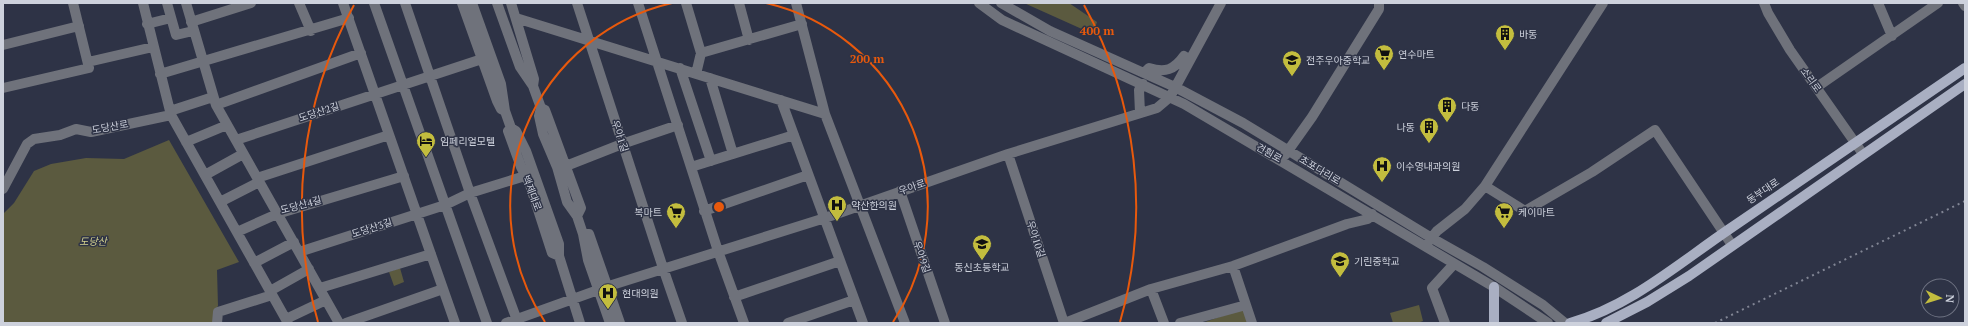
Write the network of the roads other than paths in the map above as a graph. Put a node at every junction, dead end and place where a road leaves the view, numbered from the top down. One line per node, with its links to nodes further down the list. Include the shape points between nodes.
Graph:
1 (74, 3): 34 (street)
2 (142, 3): 32 (street)
3 (167, 3): 29 (street)
4 (186, 3): 35 (street)
5 (251, 3): 35 (street)
6 (298, 3): 36 (street)
7 (343, 3): 30 (street)
8 (374, 3): 58 (street)
9 (405, 3): 54 (street)
10 (462, 3): 44 (street, 백제대로)
11 (472, 3): 68 (street, 백제대로, via 501,84)
12 (497, 3): 59 (street, via 520,67)
13 (511, 3): 31 (street)
14 (577, 3): 39 (street, 우아1길)
15 (638, 3): 46 (street)
16 (686, 3): 43 (street)
17 (739, 3): 38 (street)
18 (796, 3): 33 (street)
19 (979, 3): 56 (street, 견훤로, via 1002,20)
20 (1001, 3): 51 (street, 초포다리로, via 1050,31)
21 (1221, 3): 45 (street)
22 (1379, 3): 81 (street, via 1375,16 1312,117)
23 (1603, 3): 95 (street)
24 (1764, 3): 61 (street, 소리로, via 1790,50)
25 (1878, 3): 37 (street)
26 (1938, 3): 37 (street)
27 (1963, 3): 28 (street)
28 (1965, 6)
29 (171, 18): 32 (street); 35 (street, via 176,35)
30 (348, 18): 36 (street); 42 (street)
31 (516, 18): 39 (street); 59 (street, via 534,79)
32 (147, 24): 41 (street)
33 (802, 24): 38 (street); 71 (street)
34 (79, 26): 40 (street); 47 (street)
35 (192, 26): 48 (street)
36 (312, 31): 48 (street)
37 (1892, 36): 61 (street)
38 (749, 40): 43 (street)
39 (590, 41): 46 (street); 80 (street, 우아1길)
40 (3, 44)
41 (153, 47): 47 (street); 52 (street)
42 (361, 53): 63 (street); 66 (street)
43 (702, 53): 53 (street)
44 (482, 59): 54 (street, 도당산2길); 68 (street, 백제대로, via 500,109)
45 (1189, 59): 51 (street, via 1184,56 1177,66 1163,71 1149,68); 60 (street)
46 (657, 60): 49 (street); 73 (street)
47 (88, 62): 62 (street, via 89,68)
48 (202, 62): 52 (street); 66 (street)
49 (680, 68): 53 (street); 87 (street)
50 (1965, 68): 79 (main road, 동부대로)
51 (1144, 73): 60 (street, 초포다리로)
52 (160, 74): 69 (street)
53 (696, 74): 55 (street)
54 (431, 76): 58 (street, 도당산2길); 98 (street)
55 (710, 78): 65 (street); 83 (street)
56 (1143, 84): 64 (street, 견훤로); 70 (street, via 1139,90)
57 (1965, 84): 85 (main road)
58 (403, 85): 63 (street, 도당산2길); 102 (street)
59 (533, 86): 67 (street)
60 (1175, 86): 64 (street); 81 (street, 초포다리로)
61 (1817, 87): 79 (street, 소리로)
62 (3, 88)
63 (375, 94): 75 (street); 77 (street, 도당산2길)
64 (1170, 97): 70 (street, 우아로, via 1157,108); 86 (street, 견훤로)
65 (781, 100): 71 (street); 76 (street)
66 (215, 101): 69 (street, 도당산로); 72 (street, 도당산4길)
67 (541, 108): 88 (street, via 545,110); 107 (street, via 539,116 543,134 557,167 567,202)
68 (506, 111): 74 (street, 백제대로)
69 (171, 113): 78 (street); 96 (street, 도당산로, via 91,132 76,129 60,135 34,139 26,144)
70 (1140, 113): 84 (street, 우아로)
71 (825, 114): 100 (street)
72 (227, 125): 77 (street, 도당산4길); 78 (street)
73 (678, 125): 80 (street); 89 (street)
74 (511, 128): 93 (street, 백제대로, via 508,131); 118 (street, 백제대로, via 516,132 526,151 559,244)
75 (389, 134): 92 (street); 94 (street)
76 (794, 135): 83 (street); 91 (street)
77 (236, 140): 82 (street, 도당산4길)
78 (186, 142): 90 (street)
79 (1855, 142): 85 (street, 소리로); 111 (main road, 동부대로)
80 (622, 144): 88 (street); 123 (street, 우아1길)
81 (1288, 150): 86 (street); 113 (street, 초포다리로)
82 (243, 154): 90 (street); 94 (street, 도당산4길)
83 (733, 154): 87 (street)
84 (1008, 154): 97 (street, 우아로); 153 (street, 우아10길)
85 (1863, 154): 114 (main road)
86 (1282, 160): 101 (street, 견훤로)
87 (711, 161): 89 (street)
88 (566, 166): 107 (street, via 581,208)
89 (691, 167): 103 (street)
90 (205, 175): 99 (street)
91 (808, 175): 103 (street); 108 (street)
92 (404, 176): 104 (street, 도당산4길); 105 (street)
93 (525, 176): 98 (street, 도당산3길); 118 (street, 백제대로, via 552,253)
94 (258, 180): 99 (street); 104 (street, 도당산4길)
95 (1485, 186): 111 (street, via 1525,211 1592,172 1654,130); 113 (street, via 1465,209)
96 (3, 189)
97 (900, 191): 100 (street, 우아로); 152 (street, 우아9길)
98 (470, 193): 102 (street, 도당산3길); 137 (street)
99 (220, 202): 110 (street)
100 (861, 204): 108 (street, 우아로); 151 (street)
101 (1355, 204): 106 (street, 견훤로); 109 (street)
102 (445, 205): 105 (street, 도당산3길); 142 (street)
103 (704, 211): 115 (street)
104 (277, 214): 110 (street); 112 (street)
105 (417, 214): 116 (street, 도당산3길); 117 (street)
106 (1372, 214): 109 (street, 우아10길, via 1368,219); 113 (street, 견훤로)
107 (577, 216): 127 (street, via 583,234 588,234 592,240)
108 (825, 218): 115 (street, 우아로); 119 (street)
109 (1347, 224): 122 (street, 우아10길)
110 (237, 232): 120 (street)
111 (1724, 232): 114 (street); 161 (main road, 동부대로, via 1662,277 1590,317)
112 (294, 242): 116 (street); 120 (street)
113 (1428, 242): 121 (street, 견훤로); 160 (street, 초포다리로, via 1484,267 1543,305)
114 (1732, 245): 162 (main road, via 1647,302)
115 (718, 251): 123 (street, 우아로); 131 (street)
116 (299, 252): 124 (street)
117 (431, 254): 126 (street); 128 (street)
118 (559, 256): 133 (street, 백제대로)
119 (840, 261): 131 (street); 134 (street)
120 (254, 263): 130 (street)
121 (1454, 264): 125 (street, 견훤로); 157 (street, via 1432,288)
122 (1232, 266): 129 (street, 우아10길); 135 (street)
123 (663, 268): 127 (street, 우아로); 147 (street, 우아1길)
124 (309, 269): 126 (street); 130 (street)
125 (1494, 287): 158 (main road); 159 (street, 견훤로)
126 (320, 288): 132 (street)
127 (602, 288): 133 (street, 우아로); 145 (street); 146 (street)
128 (443, 289): 140 (street); 141 (street)
129 (1151, 289): 153 (street, 우아10길); 154 (street)
130 (271, 293): 136 (street); 138 (street, via 218,312)
131 (734, 297): 148 (street)
132 (326, 300): 136 (street); 139 (street)
133 (573, 300): 137 (street); 144 (street, 백제대로)
134 (854, 300): 149 (street); 150 (street)
135 (1246, 305): 155 (street); 156 (street)
136 (287, 321)
137 (518, 321): 143 (street)
138 (217, 323)
139 (339, 323)
140 (346, 323)
141 (455, 323)
142 (487, 323)
143 (506, 323)
144 (580, 323)
145 (610, 323)
146 (620, 323)
147 (682, 323)
148 (744, 323)
149 (788, 323)
150 (863, 323)
151 (905, 323)
152 (945, 323)
153 (1064, 323)
154 (1164, 323)
155 (1180, 323)
156 (1252, 323)
157 (1445, 323)
158 (1494, 323)
159 (1548, 323)
160 (1565, 323)
161 (1570, 323)
162 (1607, 323)

